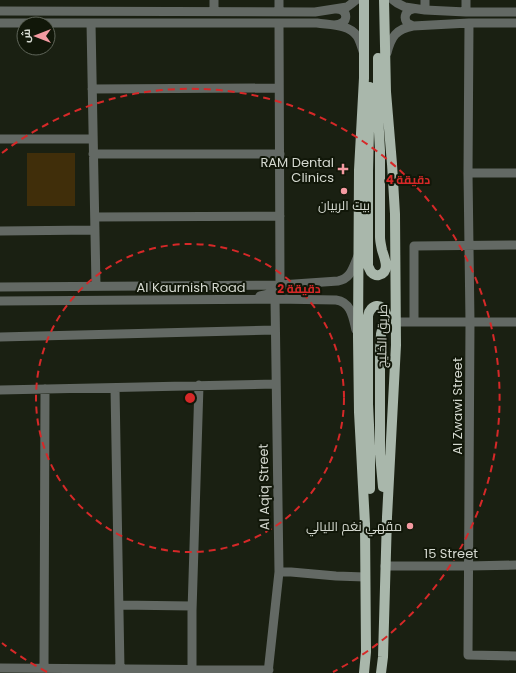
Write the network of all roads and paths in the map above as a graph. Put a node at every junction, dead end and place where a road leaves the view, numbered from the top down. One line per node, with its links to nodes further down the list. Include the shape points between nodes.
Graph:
1 (214, 0): 12 (street)
2 (279, 0): 13 (street)
3 (356, 0): 9 (street, via 347,7)
4 (364, 0): 23 (main road, طريق الخليج)
5 (425, 0): 10 (street)
6 (466, 0): 14 (street)
7 (387, 1): 8 (street); 23 (main road, via 378,41 380,237 386,267 379,275 370,272 368,266 370,69); 25 (main road, طريق الخليج)
8 (413, 9): 10 (street); 22 (street, via 408,10 405,15 407,23)
9 (332, 10): 13 (street); 21 (street, via 341,10 345,13 342,24)
10 (425, 10): 14 (street)
11 (0, 11): 12 (street)
12 (214, 11): 13 (street)
13 (279, 11)
14 (466, 12): 15 (street)
15 (516, 12)
16 (0, 23): 17 (street)
17 (91, 23): 18 (street); 27 (street)
18 (279, 23): 21 (street); 26 (street)
19 (469, 23): 20 (street); 22 (street); 33 (street, Al Zwawi Street)
20 (516, 23)
21 (333, 25): 24 (street, via 354,33)
22 (413, 26): 25 (street, via 406,27 394,36)
23 (364, 27): 24 (main road, طريق الخليج)
24 (364, 56): 40 (main road, طريق الخليج, via 359,170)
25 (385, 58): 49 (main road, طريق الخليج, via 395,214)
26 (279, 88): 27 (street); 31 (street)
27 (92, 90): 29 (street)
28 (0, 139): 29 (street)
29 (93, 139): 30 (street)
30 (93, 154): 31 (street); 35 (street)
31 (280, 154): 34 (street)
32 (516, 173): 33 (street)
33 (468, 174): 38 (street, Al Zwawi Street)
34 (280, 216): 35 (street); 41 (street)
35 (95, 217): 36 (street)
36 (95, 230): 37 (street); 43 (street)
37 (0, 231)
38 (469, 246): 39 (street); 50 (street, via 414,246); 51 (street, Al Zwawi Street)
39 (516, 246)
40 (359, 253): 41 (street, Al Kaurnish Road, via 346,279); 55 (main road, طريق الخليج)
41 (280, 285): 43 (street, Al Kaurnish Road); 47 (street, via 276,292)
42 (30, 286): 43 (street, Al Kaurnish Road); 44 (street, Al Kaurnish Road); 45 (street, via 17,290)
43 (96, 286)
44 (0, 287)
45 (0, 290)
46 (275, 299): 47 (street, Al Kaurnish Road); 53 (street, Al Aqiq Street); 55 (street, Al Kaurnish Road, via 340,301 351,310)
47 (229, 300): 48 (street, Al Kaurnish Road)
48 (0, 301)
49 (396, 322): 50 (street); 61 (main road, طريق الخليج)
50 (414, 322): 51 (street)
51 (470, 322): 52 (street); 65 (street, Al Zwawi Street)
52 (516, 322)
53 (275, 330): 54 (street); 56 (street, Al Aqiq Street)
54 (0, 336)
55 (358, 338): 62 (main road, طريق الخليج)
56 (276, 384): 57 (street); 66 (street, Al Aqiq Street)
57 (199, 386): 58 (street); 69 (street)
58 (115, 388): 59 (street); 68 (street)
59 (45, 389): 60 (street); 72 (street)
60 (0, 390)
61 (387, 517): 62 (main road, via 380,454 380,346 386,311 376,306 371,308 368,316 370,501); 64 (main road, طريق الخليج)
62 (365, 553): 67 (main road, طريق الخليج)
63 (516, 565): 65 (street, 15 Street)
64 (385, 566): 65 (street, 15 Street); 77 (main road, طريق الخليج)
65 (468, 566): 70 (street, Al Zwawi Street, via 468,655)
66 (279, 572): 67 (street); 75 (street, Al Aqiq Street)
67 (365, 577): 76 (main road, طريق الخليج)
68 (119, 605): 69 (street); 73 (street)
69 (192, 606): 74 (street)
70 (516, 656)
71 (0, 668): 72 (street)
72 (44, 668): 73 (street)
73 (120, 669): 74 (street)
74 (192, 669): 75 (street)
75 (268, 672)
76 (364, 673)
77 (382, 673)

